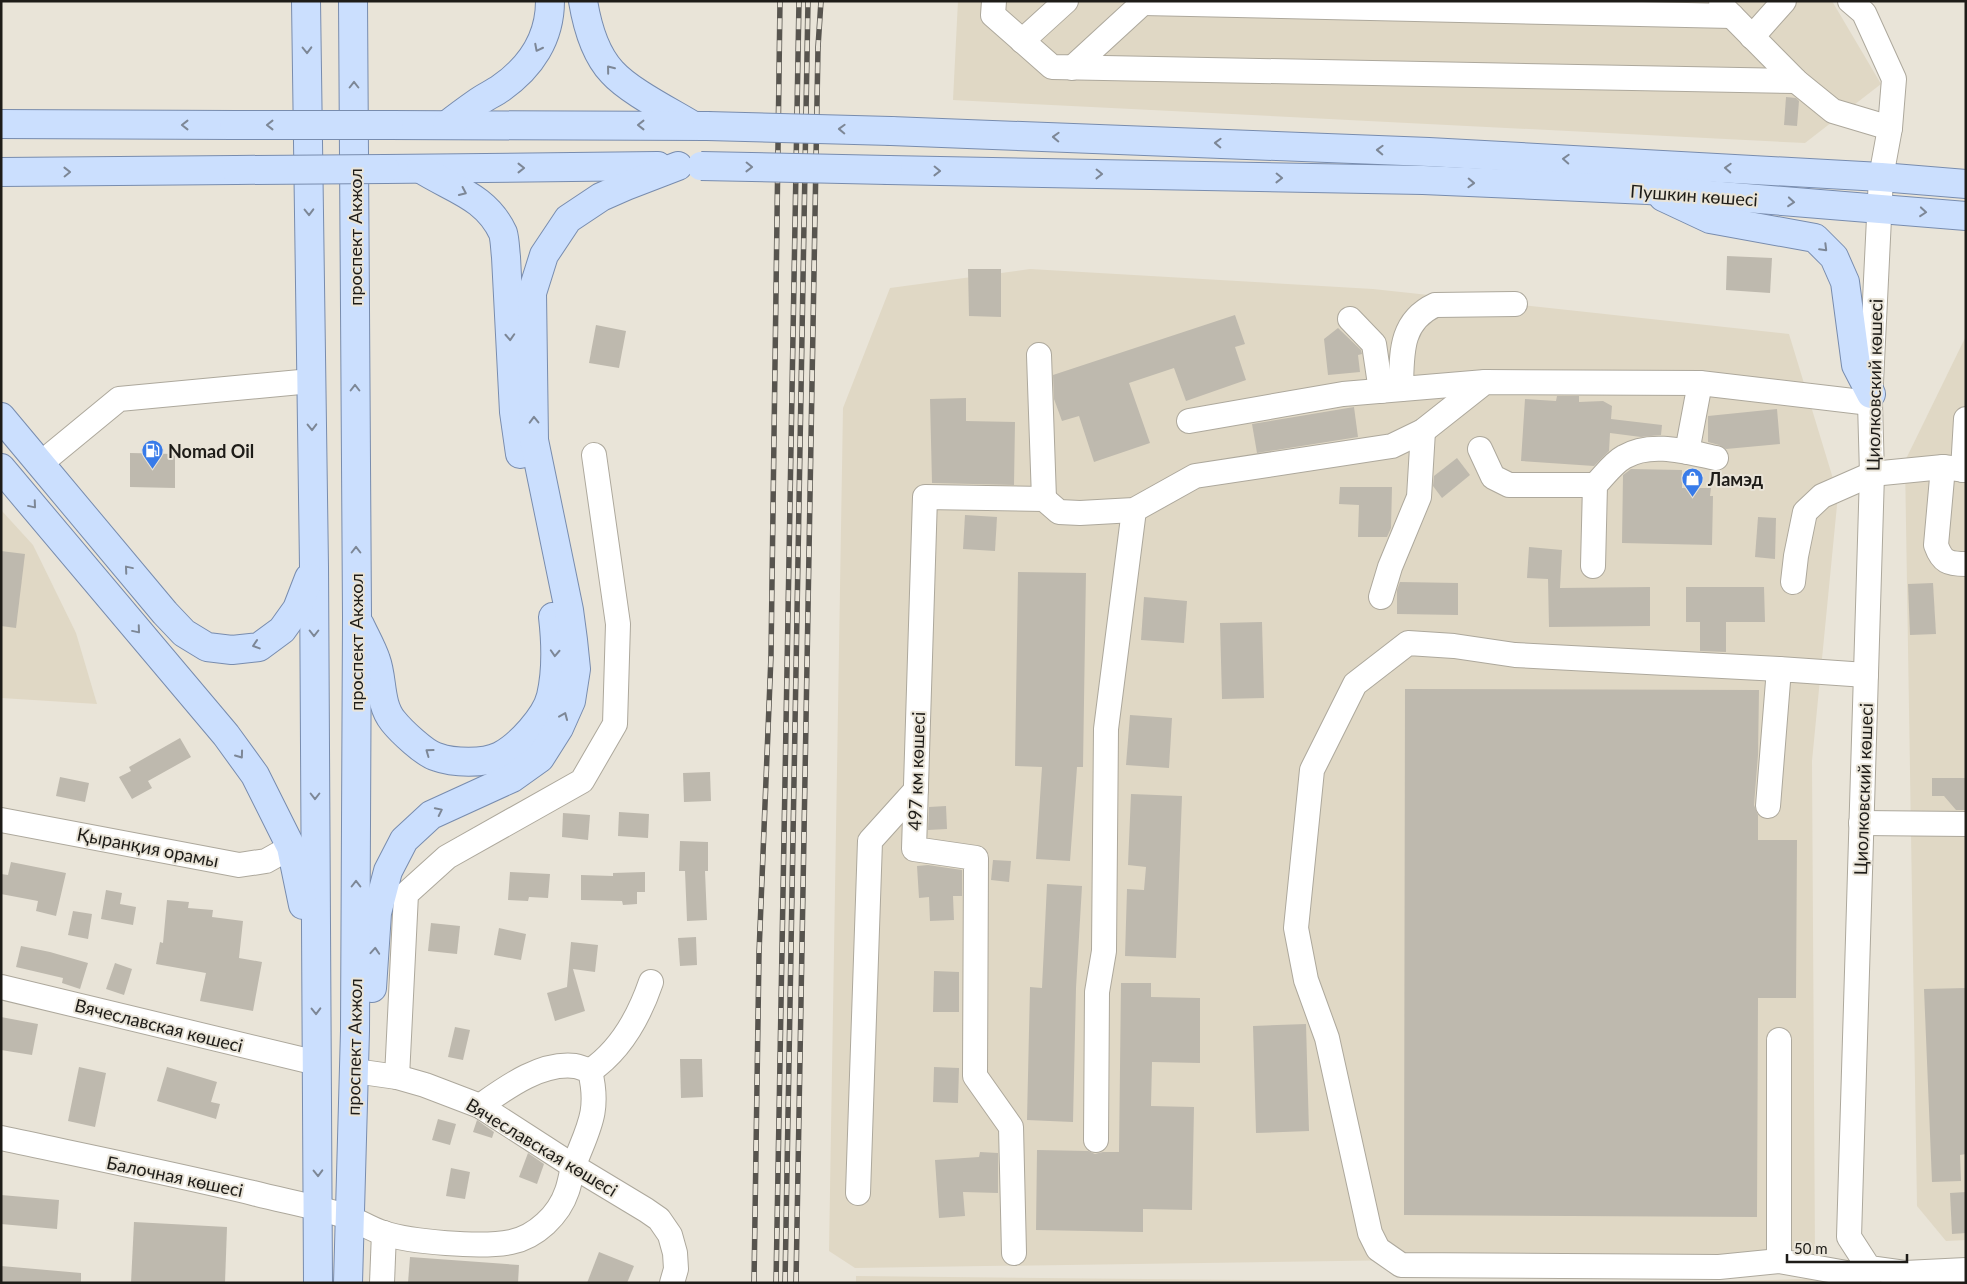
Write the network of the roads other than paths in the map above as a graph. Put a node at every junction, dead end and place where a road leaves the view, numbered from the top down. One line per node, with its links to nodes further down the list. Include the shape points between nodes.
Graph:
1 (306, 1): 32 (main road, проспект Акжол, one-way to 32)
2 (353, 1): 57 (main road, проспект Акжол, one-way to 2)
3 (550, 1): 18 (main road, one-way to 18, via 550,16 539,50 500,89)
4 (583, 1): 19 (main road, one-way to 4, via 653,102 612,72 595,44)
5 (994, 1): 12 (street, via 993,15)
6 (1066, 1): 12 (street)
7 (1784, 1): 11 (street)
8 (1850, 1): 20 (street, Циолковский көшесі, via 1864,13 1894,79)
9 (1144, 2): 10 (street); 13 (street)
10 (1725, 9): 11 (street)
11 (1752, 37): 14 (street)
12 (1022, 41): 13 (street, via 1052,67)
13 (1072, 68): 14 (street)
14 (1796, 81): 20 (street, via 1834,111)
15 (1, 110): 17 (main road)
16 (1, 124): 17 (main road, Пушкин көшесі)
17 (46, 124): 18 (main road, Пушкин көшесі, one-way to 17, bridge)
18 (447, 125): 19 (main road, Пушкин көшесі, one-way to 18)
19 (700, 126): 24 (main road, Пушкин көшесі, one-way to 19, bridge, via 1429,152)
20 (1890, 128): 24 (street, Циолковский көшесі)
21 (689, 166): 22 (main road, Пушкин көшесі, one-way to 21); 26 (main road, Пушкин көшесі, one-way to 26, bridge, via 1423,180); 69 (main road, one-way to 21, via 372,989 377,913 388,871 404,840 431,815 512,778 540,758 571,701 576,669 569,610 534,440 532,293 544,255 568,219 601,197)
22 (421, 168): 23 (main road, Пушкин көшесі, one-way to 22, bridge); 57 (main road, one-way to 57, via 473,197 489,212 503,234 517,438 551,599 556,645 551,697 542,716 527,735 500,756 470,762 436,757 410,739 391,720 376,661)
23 (7, 174)
24 (1881, 177): 25 (main road, Пушкин көшесі); 27 (street, Циолковский көшесі)
25 (1966, 184)
26 (1648, 190): 27 (main road, Пушкин көшесі, one-way to 27); 36 (main road, one-way to 36, via 1710,219 1815,238 1834,257 1845,282 1856,365)
27 (1881, 208): 28 (main road, Пушкин көшесі, one-way to 28); 36 (street, Циолковский көшесі)
28 (1966, 216)
29 (1515, 304): 35 (street, via 1435,305 1424,310 1409,327)
30 (1350, 319): 35 (street, via 1374,344)
31 (1039, 355): 50 (street)
32 (311, 381): 45 (street, via 119,399); 54 (main road, проспект Акжол, one-way to 54)
33 (1485, 382): 34 (street); 35 (street); 40 (street)
34 (1700, 383): 36 (street); 42 (street)
35 (1391, 390): 39 (street, via 1343,394)
36 (1871, 399): 48 (street, Циолковский көшесі)
37 (1, 417): 45 (main road)
38 (1966, 419): 46 (street)
39 (1189, 421)
40 (1423, 431): 51 (street, via 1392,446 1195,476); 56 (street, via 1419,497 1390,567)
41 (1480, 450): 49 (street, via 1493,477 1508,485)
42 (1686, 452): 44 (street); 49 (street, via 1649,448 1623,457)
43 (594, 455): 74 (street, via 618,624 614,724 582,781 447,857 406,894)
44 (1716, 458)
45 (40, 464): 54 (main road, one-way to 45, via 297,609 282,630 259,647 232,650 207,647 184,633 171,620)
46 (1957, 469): 48 (street); 52 (street, via 1936,545 1940,557 1952,564)
47 (3, 473): 65 (main road, one-way to 65, via 226,735 255,775)
48 (1872, 474): 55 (street, via 1822,496 1805,512); 59 (street, Циолковский көшесі)
49 (1596, 485): 53 (street)
50 (1044, 499): 51 (street, via 1059,512); 60 (street, 497 км көшесі, via 925,497)
51 (1134, 510): 77 (street, via 1106,729 1104,951 1097,992)
52 (1966, 564)
53 (1593, 566)
54 (314, 567): 66 (main road, проспект Акжол, one-way to 66)
55 (1793, 582)
56 (1382, 597)
57 (357, 617): 69 (main road, проспект Акжол, one-way to 57)
58 (1779, 669): 59 (street); 61 (street); 84 (street, via 1515,655 1408,643 1355,684 1312,770 1296,928 1306,980 1328,1038 1370,1233 1378,1249 1401,1265 1720,1267)
59 (1866, 675): 63 (street, Циолковский көшесі)
60 (916, 790): 79 (street, via 870,841); 83 (street, 497 км көшесі, via 914,849 976,858 975,1076 1011,1127)
61 (1768, 806)
62 (1, 820): 65 (street, Қыранқия орамы, via 239,865 266,861)
63 (1861, 823): 64 (street); 86 (street, Циолковский көшесі, via 1849,1237)
64 (1966, 824)
65 (291, 846): 66 (main road)
66 (315, 967): 71 (main road, проспект Акжол, one-way to 71)
67 (651, 982): 73 (street, via 642,1008 621,1041 605,1061)
68 (1, 987): 71 (street, Вячеславская көшесі)
69 (355, 1032): 72 (main road, проспект Акжол)
70 (1779, 1040): 84 (street)
71 (317, 1063): 80 (main road, проспект Акжол, one-way to 80)
72 (355, 1071): 74 (street, Вячеславская көшесі); 81 (main road, проспект Акжол)
73 (590, 1071): 75 (street, via 576,1066 540,1071); 78 (street, Балочная көшесі, via 594,1091 593,1115)
74 (397, 1077): 75 (street, Вячеславская көшесі)
75 (480, 1106): 78 (street, Вячеславская көшесі)
76 (1, 1138): 80 (street, Балочная көшесі)
77 (1096, 1140)
78 (573, 1166): 82 (street, Балочная көшесі, via 567,1192 544,1225 512,1242 462,1244); 90 (street, Вячеславская көшесі, via 659,1219 670,1235 675,1253)
79 (858, 1193)
80 (318, 1210): 81 (street, Балочная көшесі); 87 (main road, проспект Акжол)
81 (349, 1217): 82 (street, Балочная көшесі); 88 (main road, проспект Акжол)
82 (384, 1234): 89 (street)
83 (1014, 1253)
84 (1779, 1261): 86 (street)
85 (1966, 1270): 86 (street)
86 (1869, 1276)
87 (318, 1283)
88 (348, 1283)
89 (382, 1283)
90 (672, 1283)

